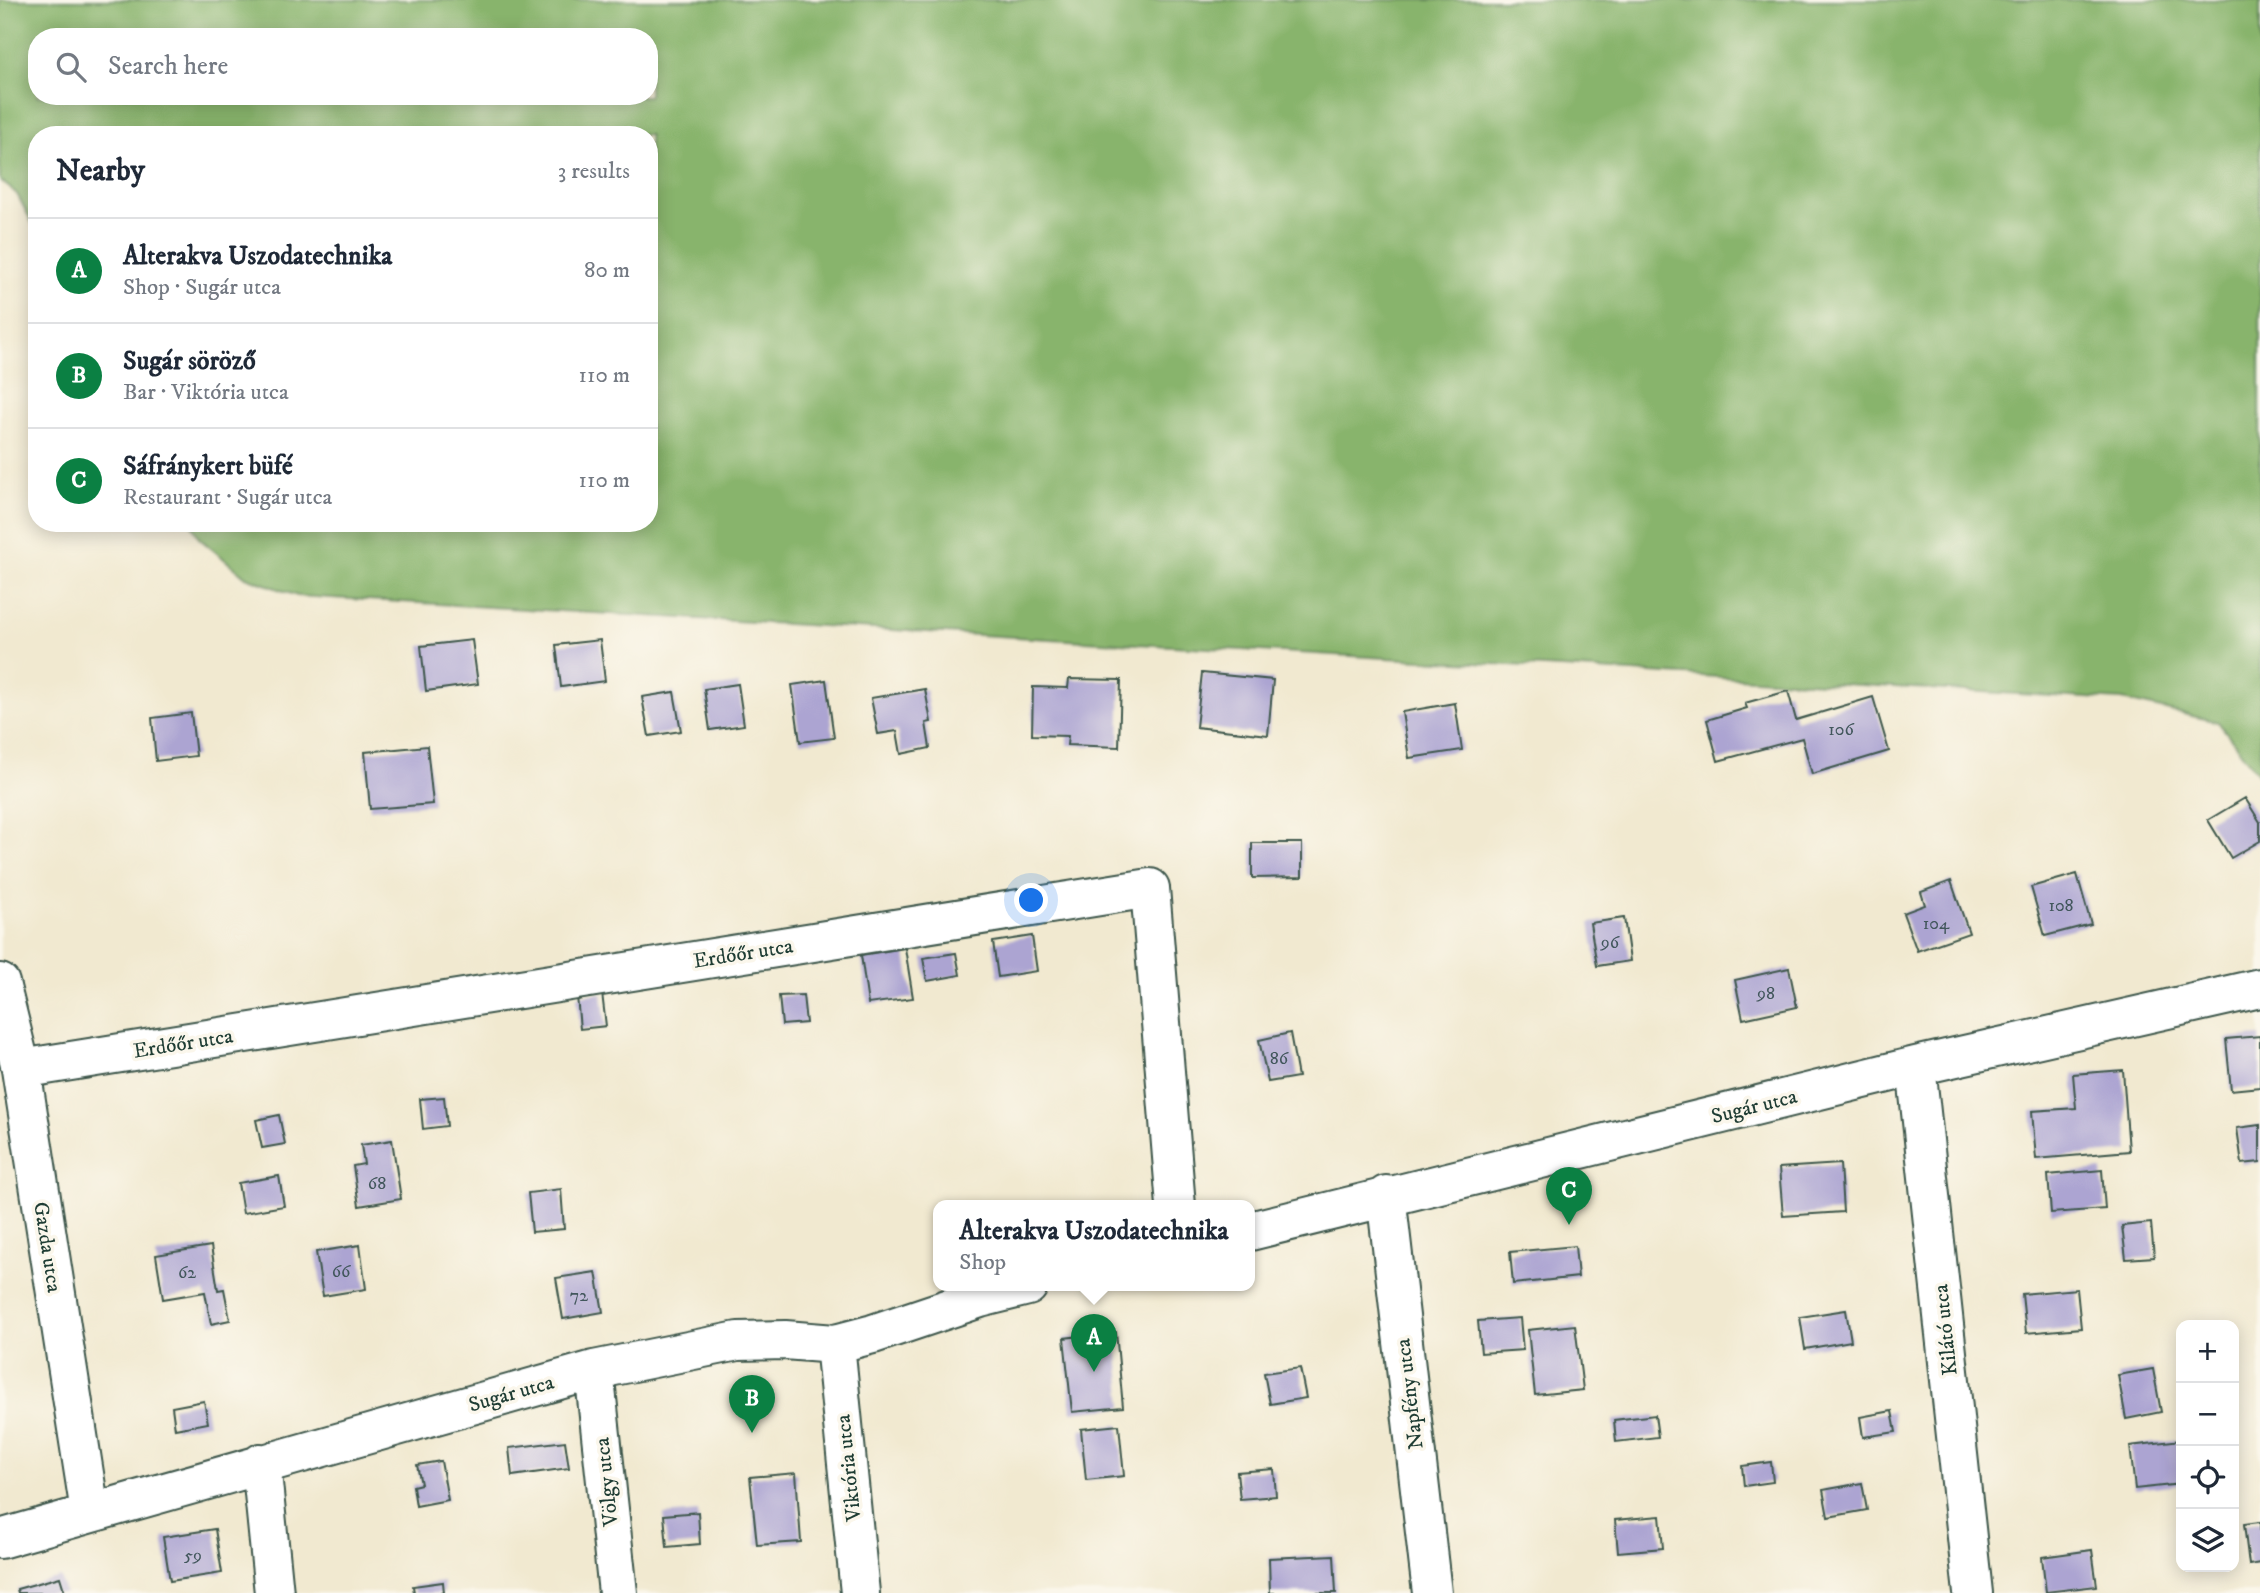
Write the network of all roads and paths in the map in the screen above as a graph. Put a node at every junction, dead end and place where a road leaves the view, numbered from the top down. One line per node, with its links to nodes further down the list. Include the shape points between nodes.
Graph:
1 (0, 982): 4 (street, Gazda utca)
2 (2260, 988): 3 (street, Sugár utca)
3 (1916, 1066): 5 (street, Sugár utca); 18 (street, Kilátó utca)
4 (21, 1069): 6 (street, Erdőőr utca, via 1150,888); 12 (street, Gazda utca)
5 (1386, 1195): 7 (street, Sugár utca); 17 (street, Napfény utca)
6 (1176, 1200)
7 (1255, 1230)
8 (1008, 1291): 9 (street, Sugár utca)
9 (835, 1344): 10 (street, Sugár utca, via 738,1341); 16 (street, Viktória utca)
10 (594, 1370): 11 (street, Sugár utca); 15 (street, Völgy utca)
11 (261, 1464): 12 (street, Sugár utca); 14 (street)
12 (90, 1513): 13 (street, Sugár utca)
13 (0, 1539)
14 (274, 1593)
15 (618, 1593)
16 (860, 1593)
17 (1432, 1593)
18 (1973, 1593)

